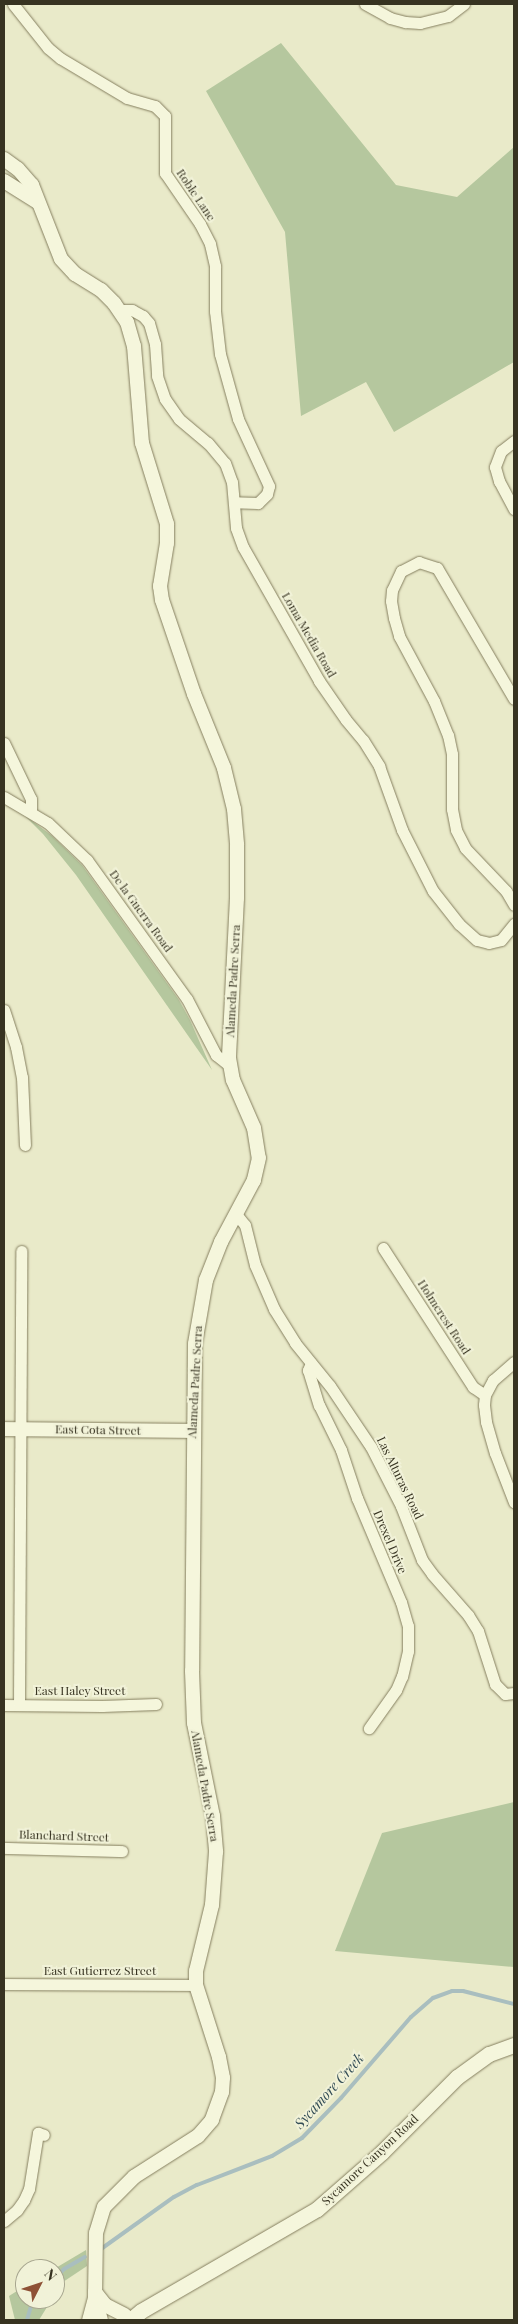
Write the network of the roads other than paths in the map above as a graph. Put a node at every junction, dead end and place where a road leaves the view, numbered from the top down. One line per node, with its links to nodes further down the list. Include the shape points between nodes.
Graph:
1 (13, 4): 9 (street, Roble Lane, via 60,58 126,98 155,106 165,116 164,173 210,244 215,266 214,311 220,354 238,419 269,486 267,494 258,503)
2 (365, 4): 3 (street, via 390,18 420,23 448,16)
3 (464, 4)
4 (4, 158): 6 (street, Alameda Padre Serra, via 29,180)
5 (4, 181): 6 (street)
6 (39, 203): 7 (street, Alameda Padre Serra, via 61,259 75,274 108,295)
7 (119, 310): 9 (street, Loma Media Road, via 132,310 149,323 155,344 157,376 165,399 180,419 225,463 232,482); 18 (street, Alameda Padre Serra, via 127,322 134,346 142,443 167,524 160,586 162,600 194,694 224,768 234,809 237,898)
8 (514, 441): 10 (street, via 501,451 495,467)
9 (234, 502): 16 (street, Loma Media Road, via 236,528 243,547 323,687 379,766 404,835 434,890 459,924 478,940 489,943 501,940)
10 (514, 509)
11 (514, 699): 15 (street, via 437,568 419,562 401,571 392,590 394,618 448,735 456,830 465,848 506,891)
12 (4, 743): 14 (street, via 31,799)
13 (4, 797): 14 (street, De la Guerra Road)
14 (31, 811): 18 (street, De la Guerra Road, via 58,831 87,860 182,992 216,1056)
15 (514, 905)
16 (514, 924)
17 (4, 1010): 19 (street, via 22,1077)
18 (229, 1065): 20 (street, Alameda Padre Serra, via 254,1128 259,1158 254,1180)
19 (25, 1145)
20 (236, 1214): 24 (street, Las Alturas Road, via 245,1225 255,1266 268,1299 294,1343); 28 (street, Alameda Padre Serra, via 206,1280 196,1331)
21 (383, 1248): 25 (street, Holmcrest Road, via 473,1387)
22 (21, 1251): 27 (street)
23 (514, 1362): 25 (street, via 493,1380)
24 (311, 1363): 30 (street, Las Alturas Road, via 371,1447 422,1560 475,1624 495,1684 505,1694); 34 (street, Drexel Drive, via 308,1370 319,1405 341,1450 356,1498 401,1602 408,1626 408,1651 402,1676)
25 (485, 1395): 29 (street, via 486,1422)
26 (4, 1429): 27 (street, East Cota Street)
27 (20, 1429): 28 (street, East Cota Street); 33 (street)
28 (193, 1431): 38 (street, Alameda Padre Serra, via 191,1636 194,1724 213,1816 216,1852 212,1905 196,1971)
29 (514, 1502)
30 (514, 1693)
31 (156, 1704): 33 (street, East Haley Street)
32 (4, 1705): 33 (street, East Haley Street)
33 (19, 1705)
34 (369, 1728)
35 (4, 1848): 36 (street, Blanchard Street)
36 (122, 1851)
37 (4, 1984): 38 (street, East Gutierrez Street)
38 (196, 1985): 42 (street, Alameda Padre Serra, via 222,2068 221,2100 212,2120 198,2136 134,2177 104,2207 96,2233)
39 (514, 2045): 43 (main road, Sycamore Canyon Road, via 489,2054 463,2072 376,2158 318,2209)
40 (44, 2135): 41 (street, via 38,2134 29,2189 24,2200 18,2210)
41 (4, 2221)
42 (95, 2295): 43 (street, via 105,2305); 44 (street, Alameda Padre Serra); 45 (street, Alameda Padre Serra)
43 (129, 2317)
44 (89, 2320)
45 (101, 2320)

